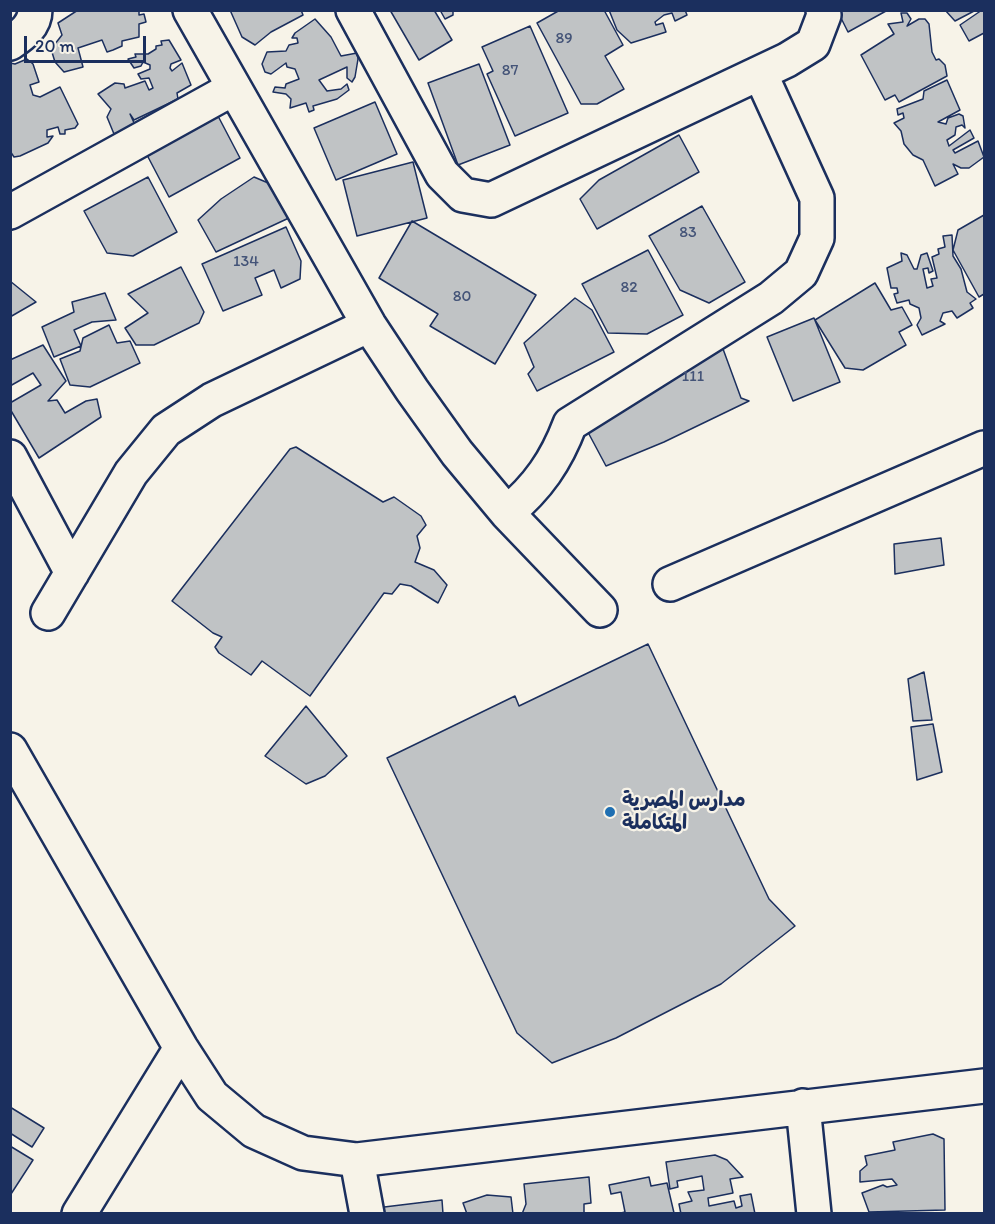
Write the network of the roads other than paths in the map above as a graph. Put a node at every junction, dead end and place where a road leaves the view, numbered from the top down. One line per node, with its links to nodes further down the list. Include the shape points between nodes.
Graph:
1 (35, 10): 5 (street, via 27,32)
2 (190, 10): 7 (street)
3 (353, 10): 6 (street, via 442,174 463,195 491,200)
4 (823, 10): 6 (street, via 813,44)
5 (10, 43)
6 (760, 73): 12 (street, via 817,198 817,238 801,273 771,298 570,424 547,472)
7 (234, 88): 8 (street); 9 (street)
8 (10, 212)
9 (369, 325): 12 (street, via 438,426); 13 (street, via 212,400 165,430 131,474)
10 (984, 448): 14 (street)
11 (10, 457): 13 (street)
12 (507, 513): 15 (street)
13 (72, 573): 16 (street)
14 (670, 584)
15 (600, 609)
16 (48, 613)
17 (10, 750): 18 (street)
18 (181, 1048): 21 (street, via 212,1096 254,1131 303,1153); 22 (street)
19 (984, 1086): 20 (street)
20 (802, 1106): 21 (street); 24 (street)
21 (357, 1160): 23 (street)
22 (79, 1214)
23 (367, 1214)
24 (814, 1214)

